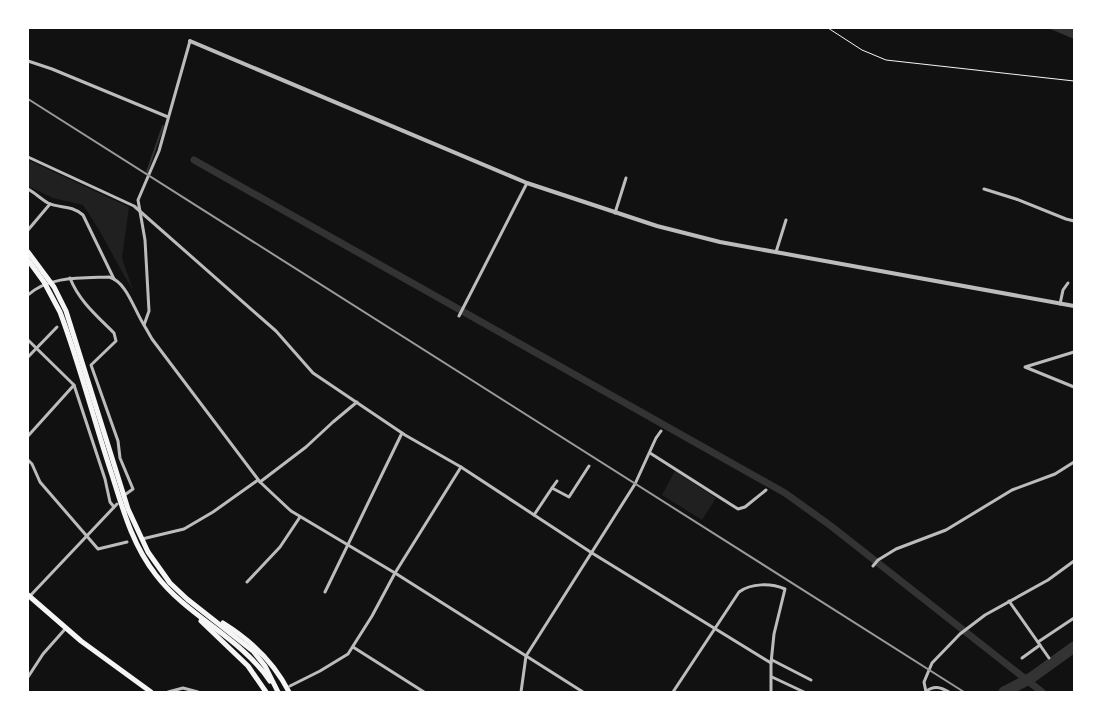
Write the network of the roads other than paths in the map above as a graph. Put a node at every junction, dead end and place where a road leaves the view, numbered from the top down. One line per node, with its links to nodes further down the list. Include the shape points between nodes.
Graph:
1 (190, 41): 3 (street); 6 (street)
2 (28, 62): 3 (street)
3 (168, 116): 10 (street, via 159,151 139,194)
4 (28, 157): 10 (street)
5 (626, 178): 11 (street)
6 (527, 183): 11 (street); 25 (street)
7 (28, 189): 9 (street)
8 (984, 189): 13 (street)
9 (50, 204): 14 (street); 19 (street, via 66,206 83,215)
10 (139, 210): 26 (street, via 145,240 149,311); 34 (street, via 276,331 313,373)
11 (615, 213): 16 (street, via 720,242)
12 (786, 220): 16 (street)
13 (1074, 221)
14 (28, 230)
15 (28, 252): 21 (main road)
16 (776, 252): 23 (street)
17 (28, 260): 21 (main road)
18 (70, 278): 19 (street); 22 (street, via 34,289); 47 (street, via 83,302 114,333 116,341 91,365 133,489)
19 (114, 279): 26 (street, via 122,286)
20 (1068, 283): 23 (street)
21 (52, 288): 61 (main road, via 72,330 133,523 158,567); 63 (main road, via 132,536 157,577)
22 (28, 295)
23 (1060, 304): 24 (street)
24 (1074, 306)
25 (459, 316)
26 (144, 325): 43 (street)
27 (56, 327): 29 (street)
28 (28, 340): 29 (street)
29 (36, 349): 31 (street); 32 (street)
30 (1074, 352): 33 (street, via 1025,367)
31 (28, 357)
32 (74, 385): 37 (street); 50 (street, via 110,502 116,506)
33 (1074, 387)
34 (357, 402): 36 (street); 43 (street, via 306,448)
35 (661, 431): 38 (street)
36 (402, 433): 42 (street); 53 (street)
37 (28, 436)
38 (650, 453): 46 (street, via 738,509); 54 (street, via 635,484)
39 (28, 460): 50 (street, via 40,482)
40 (1074, 462): 56 (street, via 1055,474 1012,490 946,530 896,549)
41 (589, 466): 45 (street, via 569,497)
42 (462, 467): 48 (street); 57 (street)
43 (259, 481): 49 (street); 51 (street, via 184,530)
44 (557, 481): 45 (street)
45 (552, 488): 48 (street)
46 (766, 490)
47 (126, 494)
48 (534, 515): 54 (street)
49 (300, 517): 53 (street); 58 (street, via 280,547)
50 (87, 537): 52 (street, via 98,548); 60 (street)
51 (142, 539)
52 (126, 542)
53 (348, 544): 57 (street); 59 (street)
54 (592, 553): 66 (street); 69 (street)
55 (1074, 561): 62 (street, via 1048,580)
56 (874, 565)
57 (395, 573): 68 (street); 69 (street)
58 (247, 582)
59 (326, 592)
60 (28, 596): 65 (main road)
61 (187, 599): 76 (main road, via 265,655); 81 (main road, via 253,652 265,666)
62 (1009, 601): 67 (street); 88 (street, via 960,634 932,663 924,682)
63 (183, 605): 80 (main road, via 248,666); 81 (main road, via 242,650)
64 (1074, 618): 67 (street)
65 (66, 628): 73 (street); 77 (main road)
66 (714, 628): 72 (street); 72 (street, via 743,589 765,584 785,589); 85 (street)
67 (1039, 644): 70 (street); 71 (street)
68 (353, 646): 76 (street, via 340,660); 82 (street)
69 (526, 656): 83 (street); 84 (street)
70 (1022, 658)
71 (1049, 658)
72 (771, 662): 74 (street); 75 (street)
73 (28, 677)
74 (772, 678): 86 (street); 87 (street)
75 (811, 680)
76 (290, 689)
77 (151, 692)
78 (168, 692): 79 (street, via 183,688)
79 (198, 692)
80 (266, 692)
81 (278, 692)
82 (424, 692)
83 (521, 692)
84 (583, 692)
85 (673, 692)
86 (771, 692)
87 (804, 692)
88 (925, 692): 89 (street, via 937,687)
89 (949, 692)

